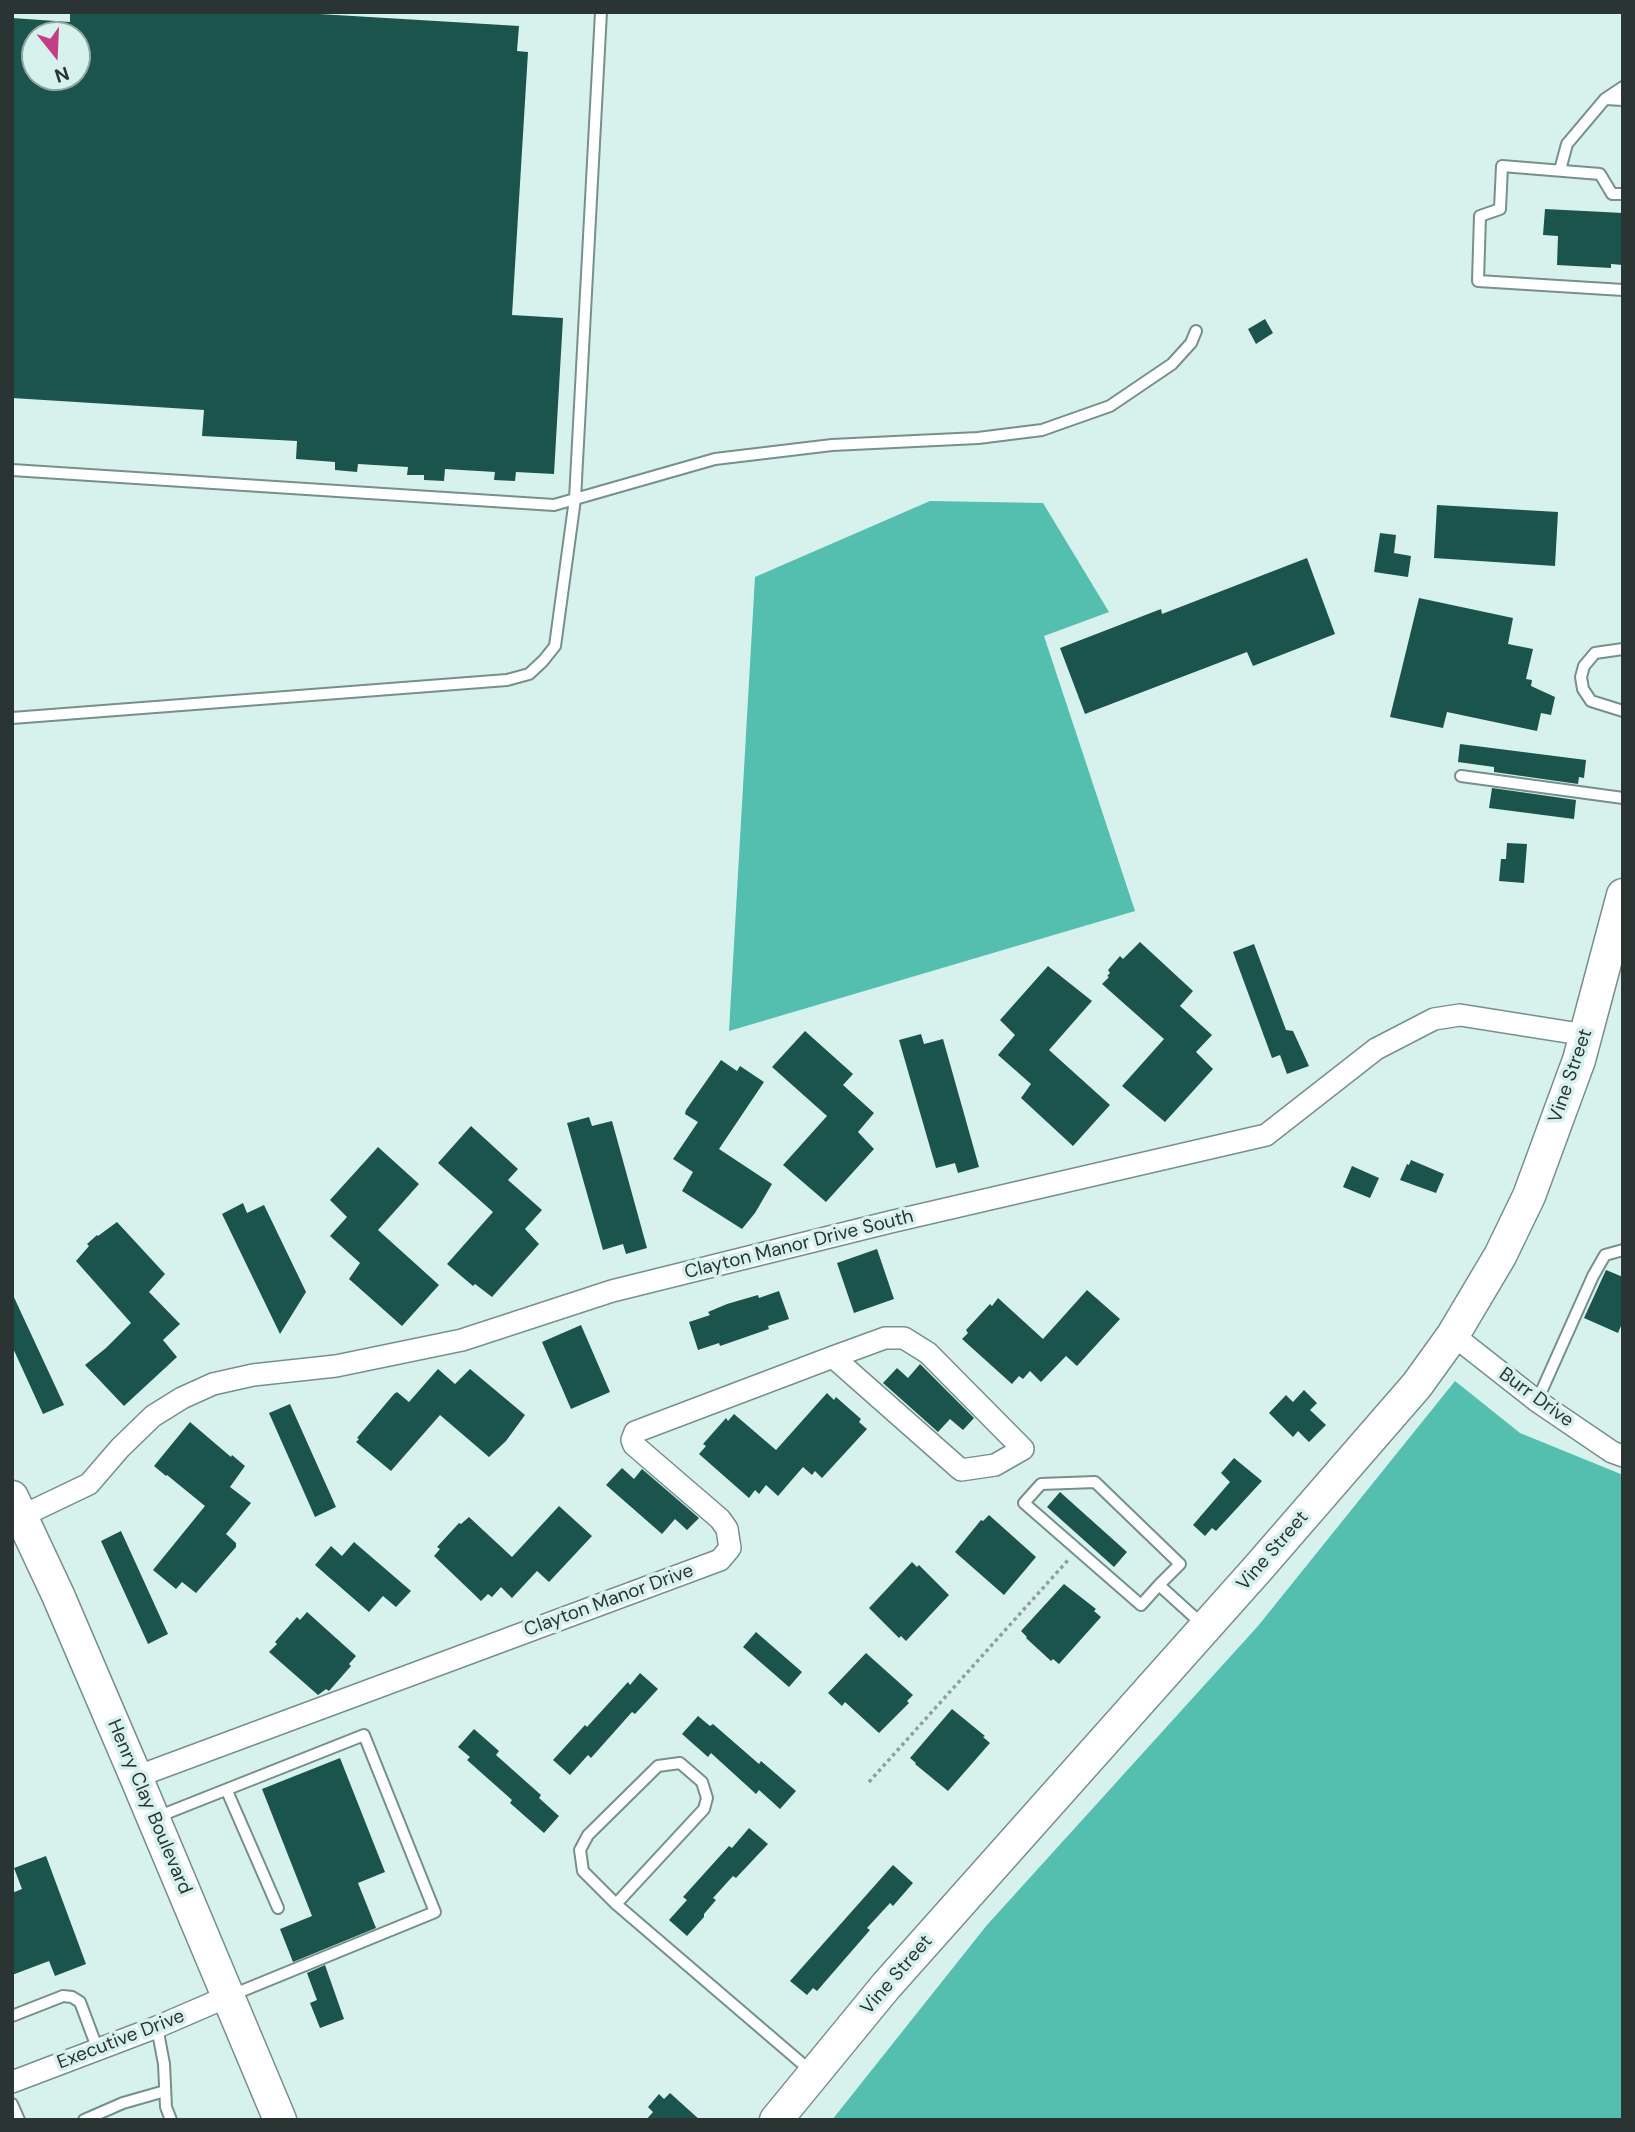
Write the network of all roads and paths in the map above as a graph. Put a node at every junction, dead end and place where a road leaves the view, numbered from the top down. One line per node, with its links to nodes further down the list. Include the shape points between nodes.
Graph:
1 (601, 12): 10 (lane)
2 (1623, 87): 3 (lane)
3 (1605, 99): 4 (lane); 5 (lane, via 1567,144)
4 (1623, 100)
5 (1560, 170): 6 (lane, via 1600,174 1612,194); 7 (lane, via 1502,166 1500,209 1480,216 1478,281)
6 (1623, 194)
7 (1623, 290)
8 (1196, 331): 10 (lane, via 1172,364 1110,407 1042,430 832,445 715,459)
9 (12, 470): 10 (lane, via 554,505)
10 (575, 499): 13 (lane, via 555,646 529,674 507,680)
11 (1623, 649): 12 (lane, via 1595,653 1581,677 1591,701)
12 (1623, 711)
13 (12, 718)
14 (1461, 776): 15 (lane)
15 (1623, 798)
16 (1623, 895): 17 (street, Vine Street)
17 (1586, 1035): 19 (street, Vine Street, via 1529,1196); 23 (street, Clayton Manor Drive South, via 1460,1015 1434,1019 1376,1049 1266,1135 612,1291 462,1340 336,1366 213,1384 153,1416 89,1484)
18 (1623, 1250): 21 (lane, via 1605,1255 1593,1276)
19 (1453, 1335): 21 (street, Burr Drive); 26 (street, Vine Street, via 1417,1385)
20 (832, 1357): 20 (street, Clayton Manor Drive, via 885,1338 904,1338 929,1353 1023,1449 995,1465 961,1470); 27 (street, Clayton Manor Drive, via 635,1432 635,1445 727,1529 730,1548 720,1560)
21 (1537, 1401): 22 (street, Burr Drive)
22 (1623, 1456)
23 (16, 1511): 27 (street, Henry Clay Boulevard)
24 (1077, 1549): 25 (lane, via 1141,1605); 25 (lane, via 1024,1503 1041,1484 1095,1482 1180,1564); 28 (path)
25 (1159, 1585): 26 (lane)
26 (1205, 1626): 37 (street, Vine Street, via 886,1986)
27 (136, 1777): 30 (street, Henry Clay Boulevard)
28 (869, 1782)
29 (228, 1791): 30 (lane); 32 (lane); 33 (lane, via 364,1735 435,1912)
30 (154, 1819): 33 (street, Henry Clay Boulevard)
31 (616, 1904): 31 (lane, via 583,1871 580,1850 588,1835 658,1766 680,1763 702,1782 707,1798 704,1809); 37 (lane)
32 (278, 1908)
33 (229, 1996): 35 (street, Executive Drive); 44 (street, Henry Clay Boulevard)
34 (12, 2016): 36 (lane, via 63,1996 72,1997 80,2002)
35 (157, 2027): 36 (street, Executive Drive); 39 (lane)
36 (98, 2050): 38 (street, Executive Drive)
37 (814, 2074): 45 (street, Vine Street)
38 (12, 2082)
39 (166, 2091): 42 (lane); 43 (lane)
40 (12, 2104): 41 (lane)
41 (19, 2120)
42 (85, 2120)
43 (171, 2120)
44 (280, 2120)
45 (776, 2120)

